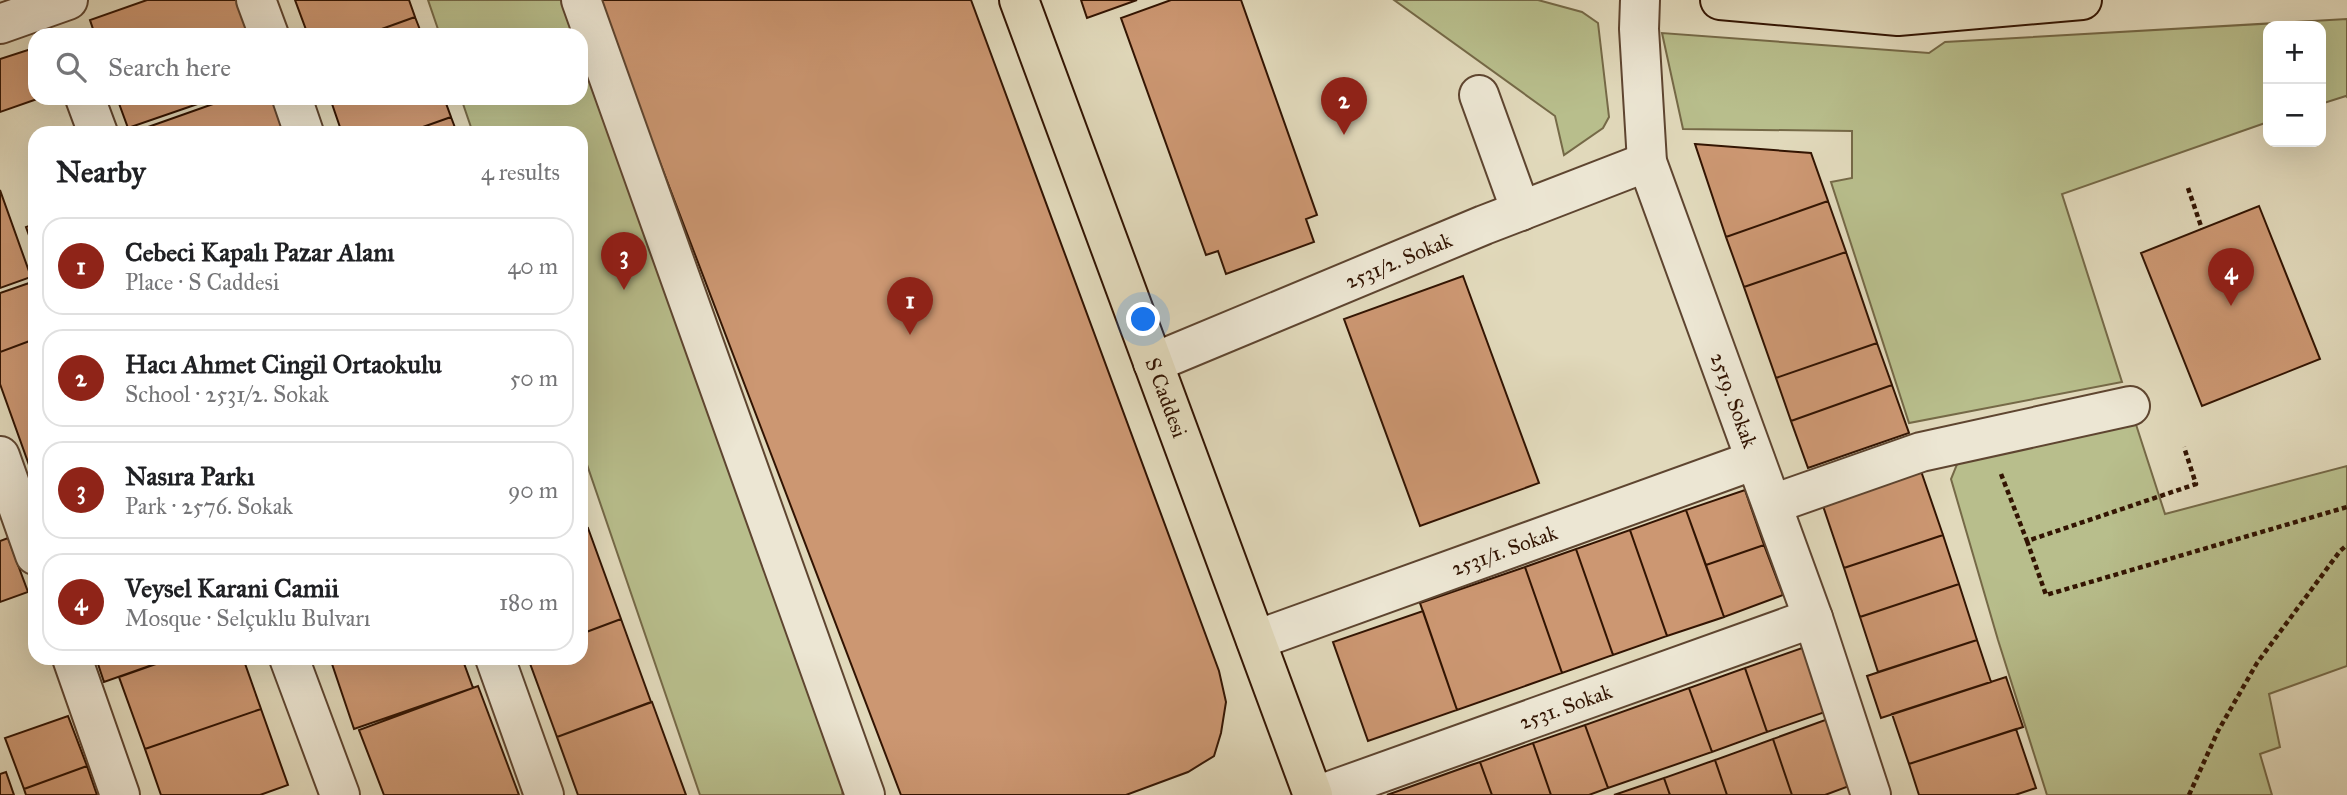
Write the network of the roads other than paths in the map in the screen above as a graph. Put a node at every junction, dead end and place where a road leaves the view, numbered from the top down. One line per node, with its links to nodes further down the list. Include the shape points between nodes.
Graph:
1 (256, 0): 9 (street)
2 (582, 0): 31 (street)
3 (1019, 0): 17 (main road, S Caddesi)
4 (1640, 0): 15 (street, 2519. Sokak)
5 (1720, 0): 6 (main road, via 1898,16)
6 (2082, 0)
7 (60, 14): 8 (street)
8 (0, 24)
9 (266, 28)
10 (1479, 95): 16 (street)
11 (88, 105): 13 (street)
12 (294, 105): 14 (street)
13 (95, 126)
14 (302, 126)
15 (1647, 162): 16 (street, 2531/2. Sokak); 20 (street, 2519. Sokak)
16 (1521, 211): 17 (street, 2531/2. Sokak)
17 (1153, 363): 24 (main road, S Caddesi)
18 (2130, 406): 21 (street, via 1921,452)
19 (0, 456): 22 (street)
20 (1755, 460): 21 (street, 2519. Sokak); 24 (street, 2531/1. Sokak)
21 (1773, 504): 23 (street, 2519. Sokak)
22 (28, 535)
23 (1814, 618): 32 (street, 2531. Sokak); 33 (street, 2519. Sokak)
24 (1256, 640): 32 (main road, S Caddesi)
25 (74, 665): 28 (street)
26 (292, 665): 29 (street)
27 (498, 665): 30 (street)
28 (120, 795)
29 (340, 795)
30 (544, 795)
31 (865, 795)
32 (1316, 795)
33 (1871, 795)

